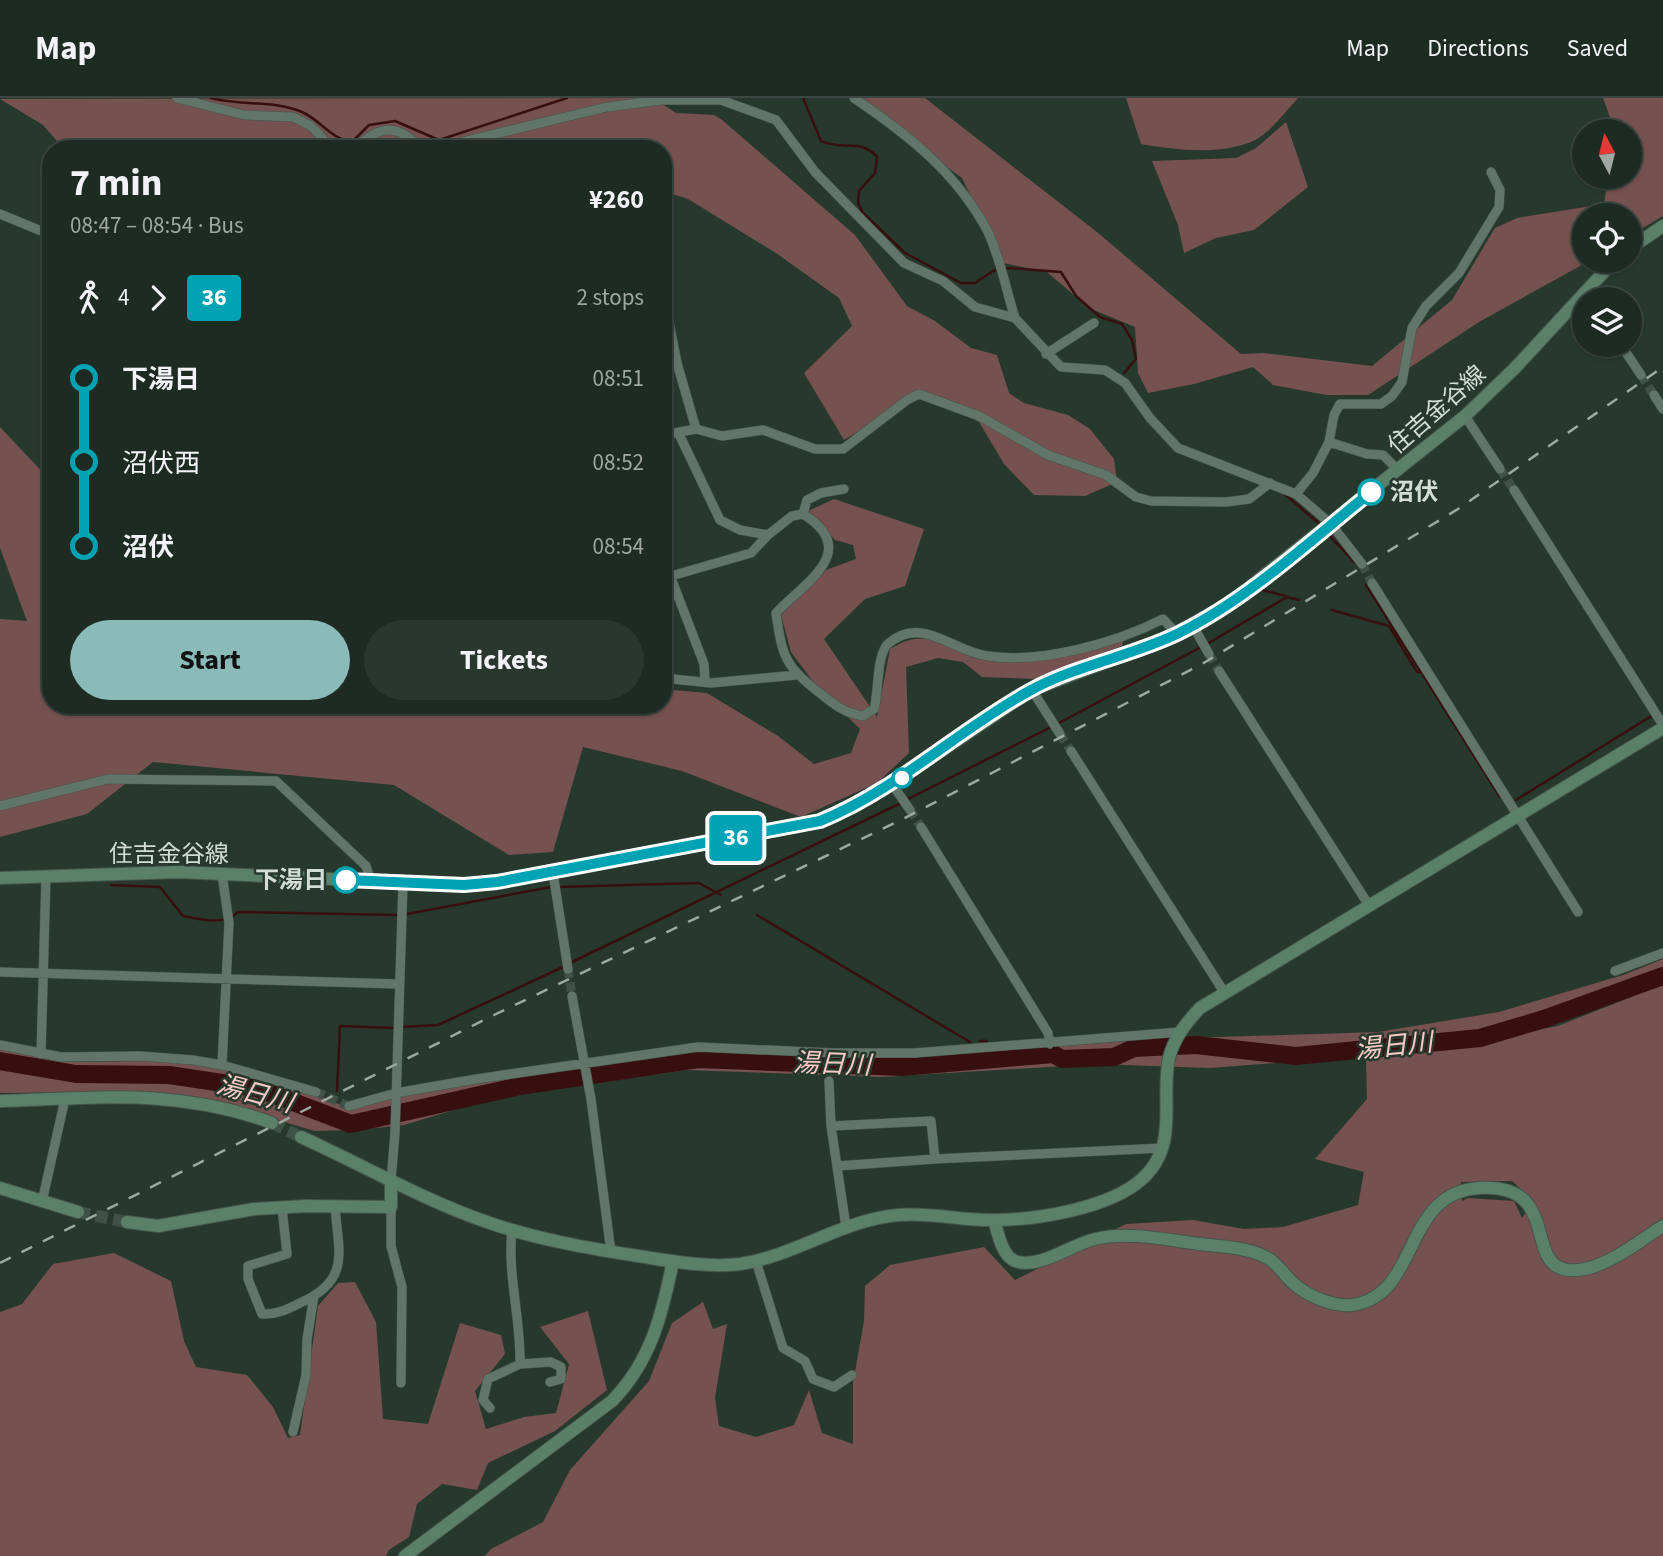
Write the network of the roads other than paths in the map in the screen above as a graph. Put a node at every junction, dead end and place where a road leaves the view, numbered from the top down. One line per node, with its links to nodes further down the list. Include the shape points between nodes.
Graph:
1 (177, 98): 3 (street, via 244,115 293,117)
2 (854, 98): 15 (street, via 923,149 955,183 987,231)
3 (324, 140)
4 (366, 140): 5 (street, via 387,130)
5 (414, 140)
6 (470, 140): 15 (street, via 607,107 662,100 721,100 776,120 814,172 904,263 943,281 975,307)
7 (1491, 172): 25 (street, via 1500,190 1499,207 1459,273 1426,306 1412,328 1402,382 1381,404 1340,404)
8 (0, 214): 10 (street)
9 (1663, 226): 11 (street)
10 (42, 231)
11 (1642, 240)
12 (1605, 273): 13 (street, 住吉金谷線)
13 (1594, 287)
14 (1572, 311): 21 (street, 住吉金谷線)
15 (1015, 318): 18 (street)
16 (1094, 323): 18 (street)
17 (672, 338): 22 (street)
18 (1046, 354): 28 (street, via 1061,367 1105,370 1125,383 1178,448)
19 (1629, 357): 20 (street)
20 (1642, 375)
21 (1465, 416): 26 (street); 27 (street, 住吉金谷線)
22 (696, 429): 23 (street); 28 (street, via 722,436 763,430 816,449 843,449 919,394 979,415 1048,455 1106,475 1136,497 1151,501 1249,499)
23 (678, 432): 24 (street); 34 (street, via 720,520 740,530)
24 (672, 433)
25 (1329, 442): 27 (street, via 1383,455); 31 (street)
26 (1500, 469)
27 (1399, 471): 33 (street, 住吉金谷線)
28 (1270, 483): 31 (street)
29 (844, 489): 32 (street, via 807,500)
30 (1514, 490): 47 (street)
31 (1296, 494): 33 (street)
32 (803, 514): 34 (street, via 792,516); 43 (street, via 827,535 830,549 817,575 776,612 781,647)
33 (1331, 524): 35 (street); 39 (street, 住吉金谷線, via 1227,605)
34 (768, 535): 36 (street, via 751,553)
35 (1362, 564)
36 (672, 576)
37 (672, 579): 45 (street, via 704,664)
38 (1372, 583): 53 (street)
39 (1192, 626): 40 (street, 住吉金谷線); 41 (street)
40 (1177, 634): 43 (street, via 1163,619 1131,636 1011,658 985,656 927,632 905,634 882,652 874,709 863,716 845,713); 46 (street, 住吉金谷線)
41 (1206, 648)
42 (1219, 670): 61 (street)
43 (796, 675): 45 (street)
44 (672, 679): 45 (street)
45 (705, 682)
46 (1032, 690): 48 (street); 50 (street, 住吉金谷線)
47 (1659, 720): 53 (street)
48 (1060, 734)
49 (1071, 751): 70 (street)
50 (892, 784): 52 (street); 59 (street, 住吉金谷線, via 855,807 820,821)
51 (0, 806): 58 (street, via 108,779 276,781 366,866)
52 (910, 810)
53 (1519, 815): 61 (street); 62 (street)
54 (920, 827): 73 (street, via 1048,1033)
55 (222, 874): 56 (street, 住吉金谷線); 58 (street, 住吉金谷線); 68 (street, via 228,920)
56 (46, 876): 57 (street, 住吉金谷線); 67 (street)
57 (0, 878)
58 (371, 881): 60 (street, 住吉金谷線)
59 (555, 882): 60 (street, 住吉金谷線); 64 (street)
60 (403, 883): 69 (street)
61 (1370, 907): 70 (street)
62 (1578, 912)
63 (1663, 953): 65 (street)
64 (568, 970)
65 (1615, 971)
66 (0, 972): 67 (street)
67 (42, 974): 68 (street); 75 (street)
68 (226, 979): 69 (street); 77 (street)
69 (398, 984): 80 (street)
70 (1224, 992): 72 (street, via 1200,1008)
71 (572, 996): 76 (street)
72 (1179, 1034): 73 (street); 87 (street, via 1168,1071 1169,1114)
73 (1050, 1044): 76 (street, via 915,1053 698,1047)
74 (0, 1045): 75 (street)
75 (41, 1054): 77 (street, via 140,1056)
76 (583, 1061): 80 (street); 102 (street)
77 (222, 1065): 79 (street)
78 (829, 1081): 85 (street)
79 (316, 1093)
80 (396, 1094): 83 (street); 90 (street)
81 (65, 1099): 82 (street); 84 (street, via 178,1098 237,1110); 92 (street)
82 (0, 1101)
83 (349, 1105)
84 (272, 1123)
85 (831, 1126): 88 (street, via 931,1121); 89 (street)
86 (302, 1137): 90 (street)
87 (1163, 1148): 88 (street); 97 (street, via 1142,1179 1115,1196 1044,1216)
88 (934, 1159): 89 (street)
89 (836, 1166): 100 (street)
90 (391, 1180): 94 (street); 101 (street)
91 (0, 1188): 92 (street)
92 (42, 1202): 96 (street)
93 (335, 1205): 94 (street); 95 (street); 105 (street, via 341,1235 338,1268)
94 (391, 1207): 109 (street, via 391,1246 401,1287)
95 (282, 1208): 98 (street, via 158,1226); 105 (street, via 287,1254 248,1266 248,1279 261,1314 275,1315)
96 (78, 1212)
97 (994, 1220): 99 (street, via 1005,1250 1023,1263 1098,1238 1126,1236 1213,1246 1256,1254 1272,1261 1294,1285 1316,1298 1352,1305 1380,1296 1399,1271 1427,1216 1441,1202 1466,1190 1507,1188 1520,1195 1536,1217 1552,1263 1564,1271 1587,1269 1621,1254); 100 (street, via 899,1215)
98 (127, 1222)
99 (1663, 1226)
100 (846, 1227): 104 (street)
101 (512, 1230): 102 (street); 106 (street, via 509,1261 521,1330)
102 (611, 1252): 103 (street)
103 (673, 1261): 104 (street); 112 (street, via 650,1349 627,1385 612,1401)
104 (756, 1261): 107 (street, via 783,1348 805,1361 813,1379 834,1387)
105 (314, 1296): 111 (street, via 306,1375)
106 (520, 1364): 108 (street, via 551,1362 561,1367 561,1379); 110 (street, via 488,1379 483,1401)
107 (852, 1375)
108 (550, 1382)
109 (401, 1383)
110 (490, 1408)
111 (293, 1432)
112 (405, 1556)

